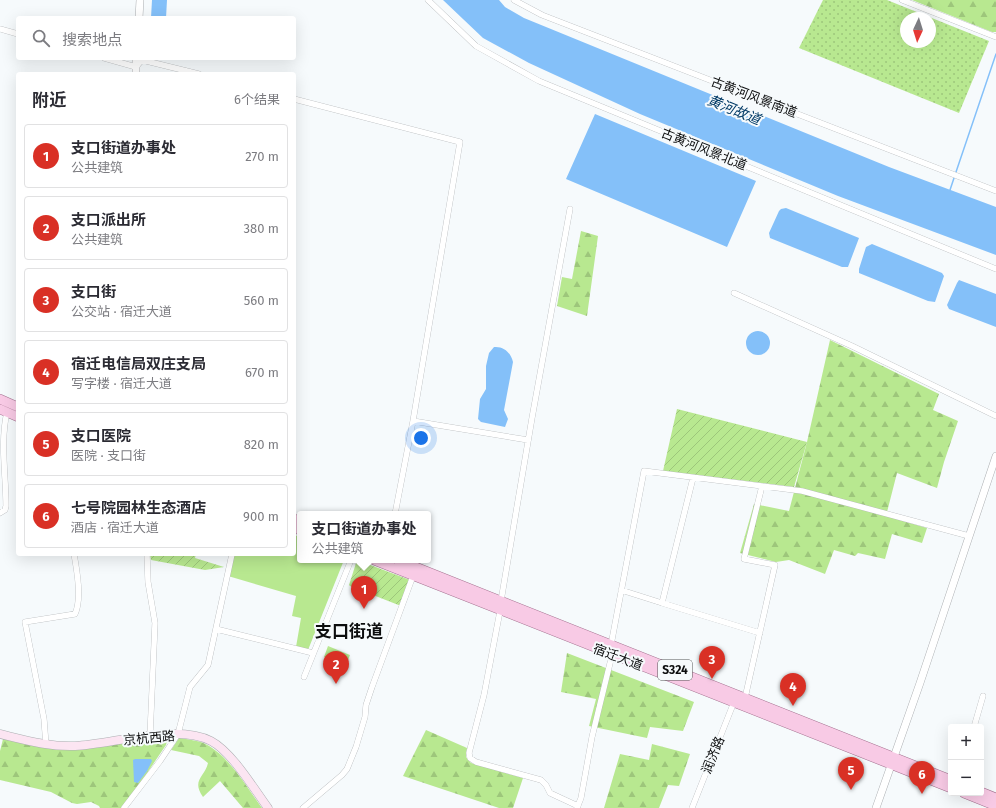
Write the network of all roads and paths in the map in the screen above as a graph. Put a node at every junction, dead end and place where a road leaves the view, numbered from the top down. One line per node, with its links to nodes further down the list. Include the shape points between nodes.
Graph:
1 (140, 0): 5 (street)
2 (428, 0): 17 (street, 古黄河风景北道, via 476,46 539,81)
3 (514, 0): 15 (street, 古黄河风景南道, via 542,15)
4 (902, 0): 8 (street)
5 (139, 16)
6 (0, 30): 7 (street)
7 (16, 34)
8 (996, 37)
9 (109, 60): 12 (street)
10 (139, 60): 12 (street)
11 (143, 60): 13 (street)
12 (136, 70)
13 (191, 72)
14 (296, 100): 24 (street, via 460,142)
15 (996, 191)
16 (570, 209): 25 (street)
17 (996, 269)
18 (734, 293): 23 (street, via 852,346)
19 (0, 399): 20 (main road)
20 (16, 405)
21 (3, 411): 22 (main road); 30 (street, via 6,506)
22 (16, 415)
23 (996, 416)
24 (413, 421): 25 (street); 29 (street)
25 (528, 440): 41 (street)
26 (996, 456): 31 (street)
27 (693, 478): 28 (street); 39 (street, via 644,471); 40 (street)
28 (762, 486): 31 (street, via 802,491); 43 (street, via 744,559 775,565)
29 (396, 511)
30 (0, 513)
31 (969, 536): 56 (street)
32 (74, 556): 55 (street, via 78,599 75,614 25,622 44,719)
33 (147, 556): 54 (street, via 148,582 155,623)
34 (232, 556): 42 (street)
35 (350, 563): 45 (street)
36 (381, 563): 38 (main road, 宿迁大道 / S324)
37 (405, 563): 41 (main road, 宿迁大道 / S324)
38 (413, 576): 41 (main road, 宿迁大道 / S324); 66 (street, via 372,687 366,705 366,717 347,769)
39 (621, 590): 40 (street); 44 (street)
40 (662, 603): 43 (street)
41 (500, 606): 44 (main road, 宿迁大道 / S324); 46 (main road, 宿迁大道 / S324); 63 (street, via 470,758 476,762 540,780 550,793)
42 (216, 629): 45 (street); 53 (street, via 208,665 190,687)
43 (760, 633): 49 (street)
44 (611, 645): 49 (main road, 宿迁大道 / S324)
45 (314, 653): 47 (street)
46 (612, 655): 50 (main road, 宿迁大道 / S324); 63 (street)
47 (304, 677)
48 (983, 696): 51 (street)
49 (745, 698): 56 (main road, 宿迁大道 / S324)
50 (734, 702): 56 (main road, 宿迁大道 / S324); 67 (street, 润济路)
51 (975, 724)
52 (0, 734): 55 (main road, 京杭西路)
53 (178, 734): 54 (main road, 京杭西路); 64 (street); 65 (main road, 京杭西路, via 202,738 226,753)
54 (150, 736): 55 (main road, 京杭西路, via 75,746)
55 (46, 745)
56 (893, 761): 57 (main road, 宿迁大道 / S324); 58 (main road, 宿迁大道 / S324); 68 (street)
57 (948, 779)
58 (948, 787)
59 (984, 793): 61 (main road)
60 (971, 796): 62 (main road)
61 (996, 798)
62 (996, 806)
63 (578, 807)
64 (124, 808)
65 (268, 808)
66 (303, 808)
67 (692, 808)
68 (876, 808)

